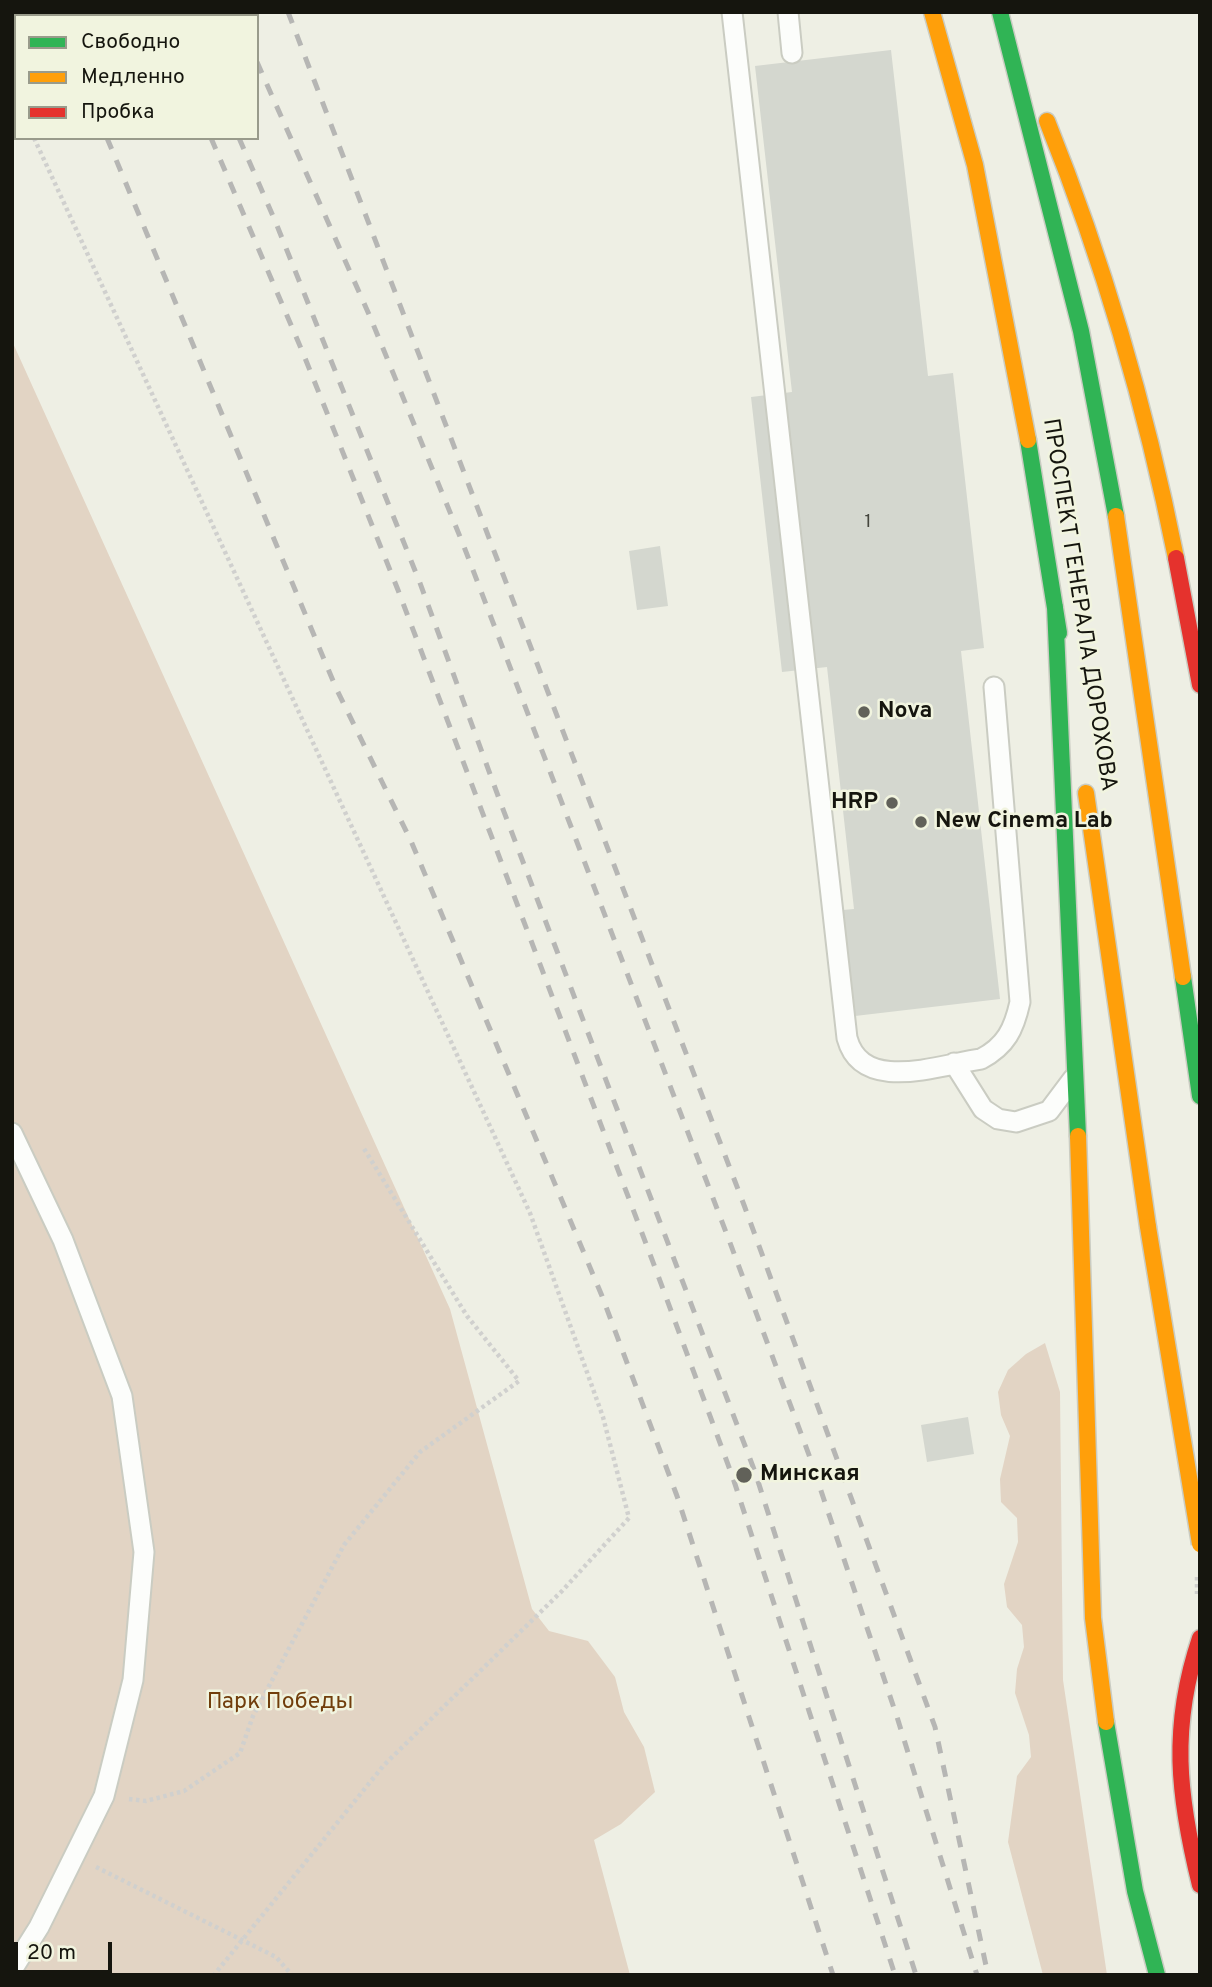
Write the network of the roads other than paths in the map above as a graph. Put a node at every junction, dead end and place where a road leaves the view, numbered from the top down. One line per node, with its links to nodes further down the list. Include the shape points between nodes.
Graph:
1 (732, 12): 11 (lane, via 847,1038 857,1060 878,1072)
2 (788, 12): 5 (lane)
3 (1000, 12): 7 (main road, via 1080,196 1103,272 1140,398); 13 (main road, via 1081,331 1114,503)
4 (932, 14): 6 (main road, ПРОСПЕКТ ГЕНЕРАЛА ДОРОХОВА, via 979,172)
5 (792, 53)
6 (1055, 607): 9 (main road, ПРОСПЕКТ ГЕНЕРАЛА ДОРОХОВА); 12 (main road)
7 (1200, 685)
8 (994, 687): 11 (lane, via 1020,1002 1008,1038 995,1051 981,1059)
9 (1078, 745)
10 (1083, 773): 15 (main road, ПРОСПЕКТ ГЕНЕРАЛА ДОРОХОВА, bridge, via 1148,1227)
11 (954, 1063): 12 (lane, via 983,1109 998,1119 1016,1122 1049,1111)
12 (1076, 1075): 20 (main road, via 1093,1618 1112,1771)
13 (1200, 1096)
14 (12, 1133): 18 (lane, via 63,1240 122,1396 144,1552 133,1680 104,1796 74,1856)
15 (1200, 1544)
16 (1200, 1638): 17 (main road, via 1180,1702 1176,1740 1178,1779)
17 (1200, 1885)
18 (19, 1944): 19 (lane)
19 (12, 1970)
20 (1157, 1975)

